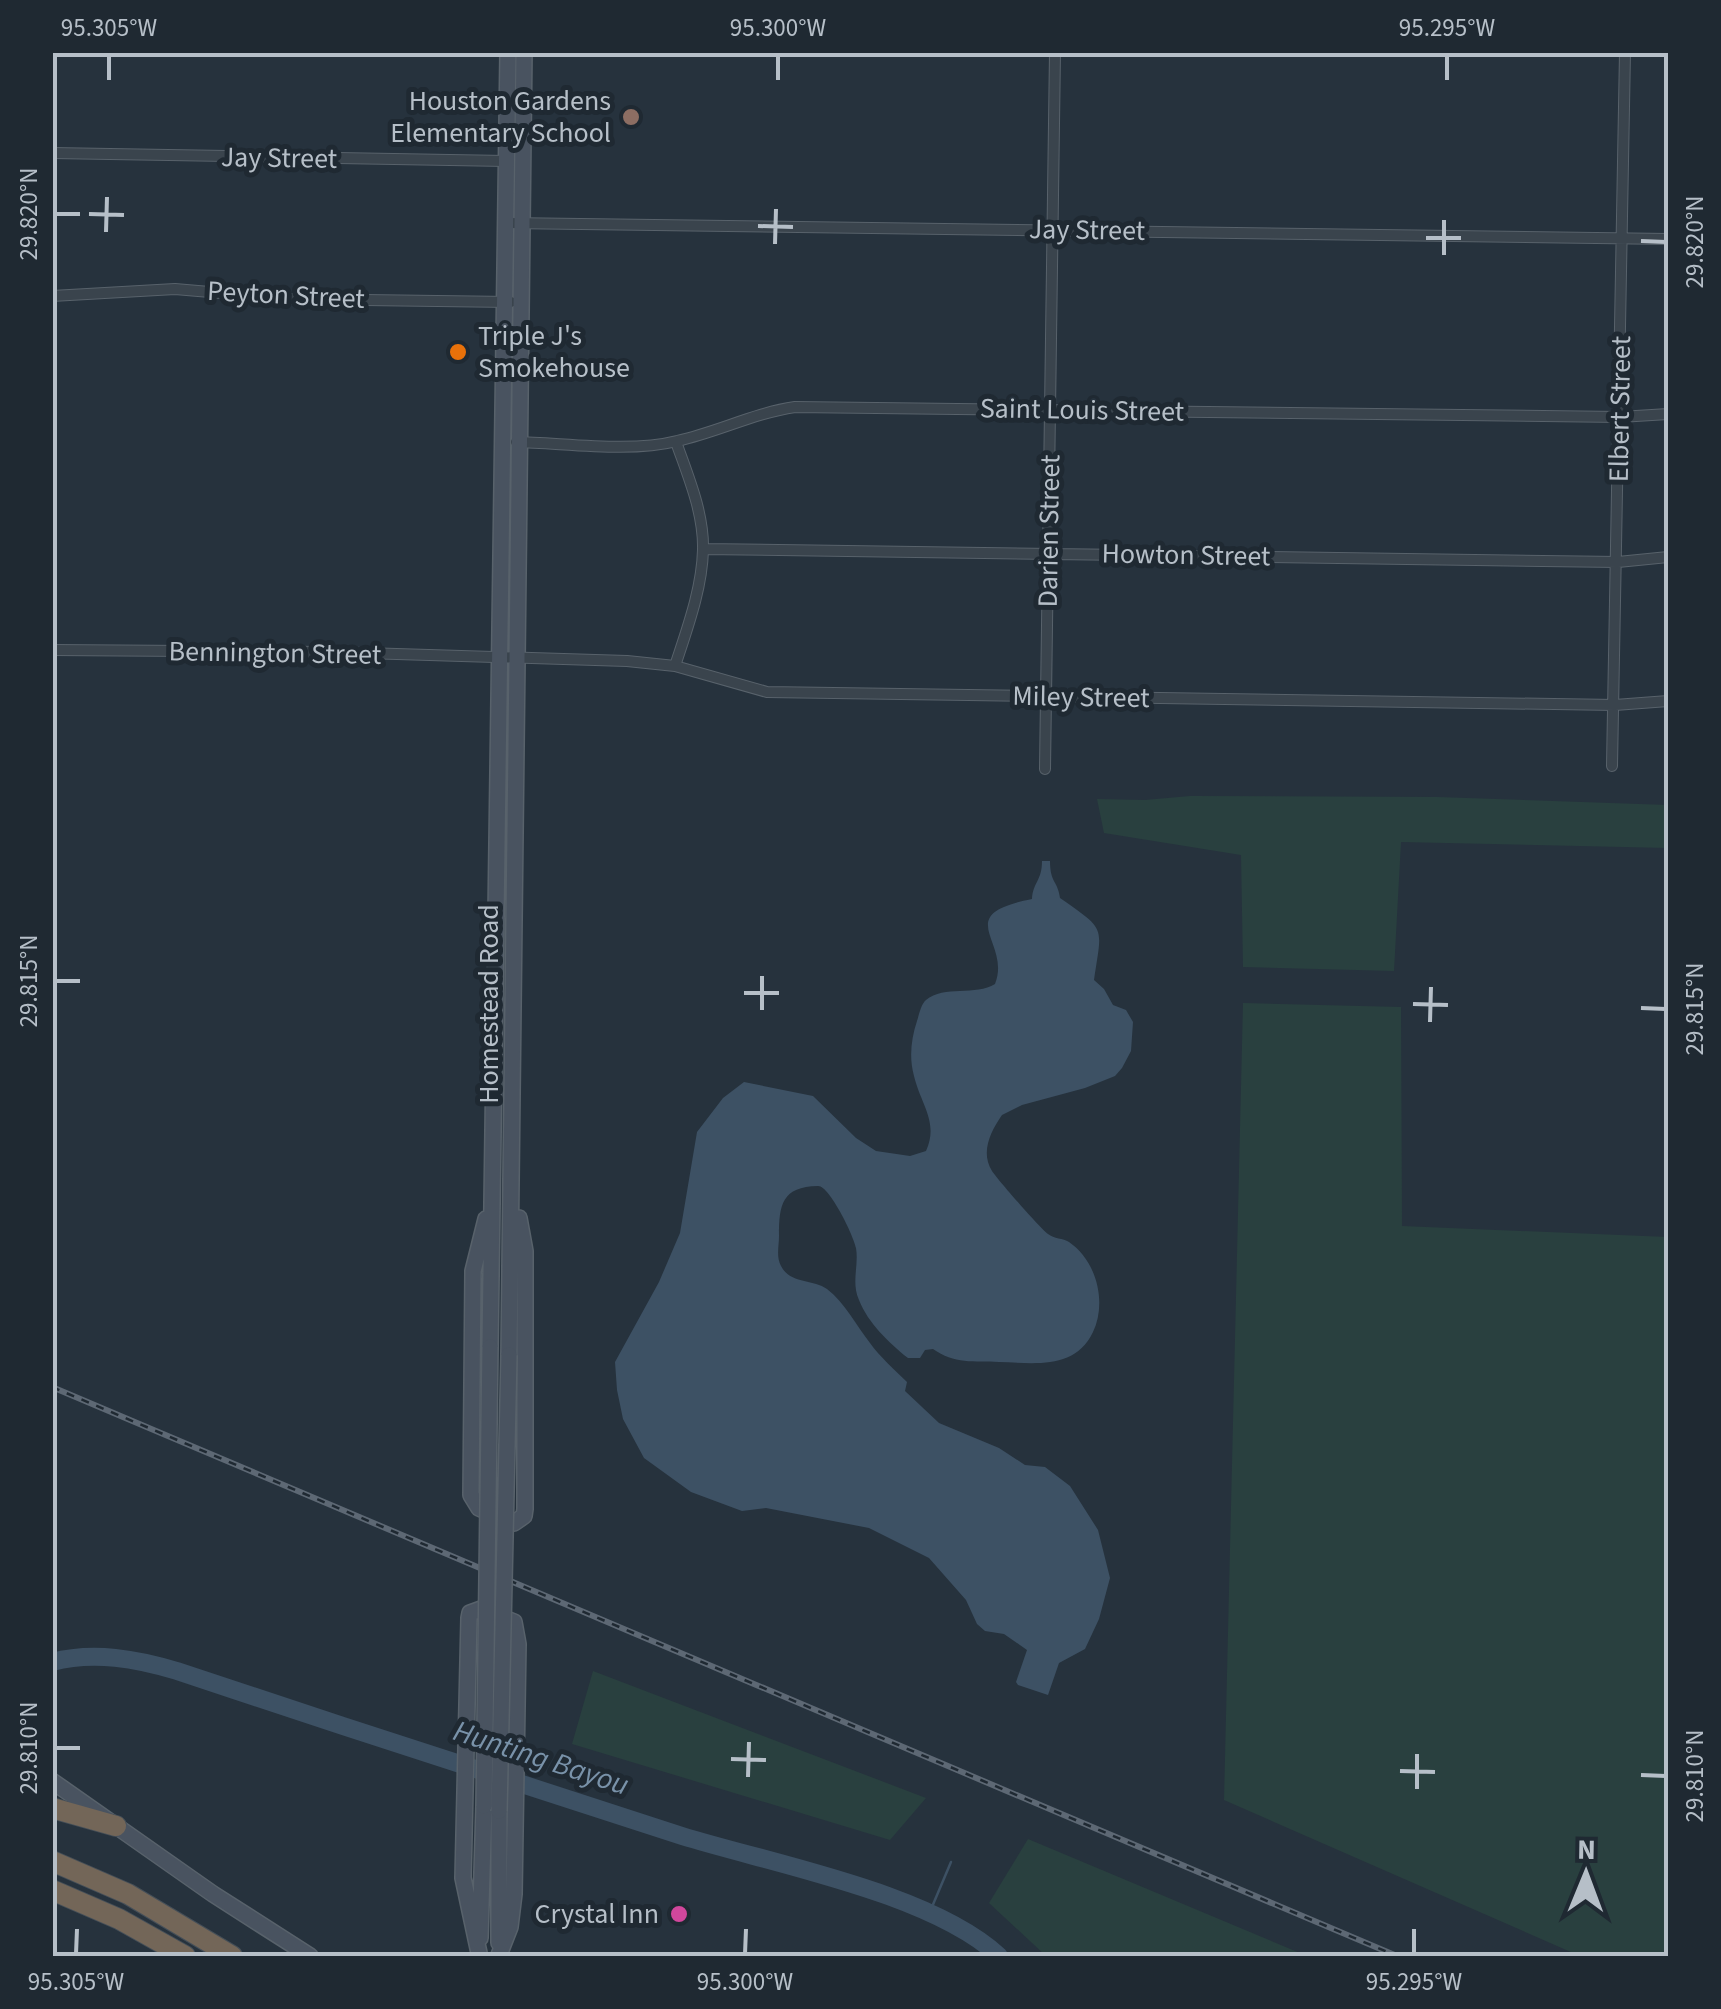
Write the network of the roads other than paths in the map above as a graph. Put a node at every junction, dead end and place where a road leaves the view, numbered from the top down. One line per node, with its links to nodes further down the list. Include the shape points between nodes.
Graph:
1 (508, 52): 6 (main road, Homestead Road)
2 (524, 52): 7 (main road, Homestead Road)
3 (1055, 52): 8 (street, Darien Street)
4 (1625, 52): 9 (street, Elbert Street)
5 (52, 154): 6 (street, Jay Street)
6 (506, 161): 7 (main road, Homestead Road)
7 (514, 223): 8 (street, Jay Street); 12 (main road, Homestead Road)
8 (1053, 230): 9 (street, Jay Street); 13 (street, Darien Street)
9 (1623, 238): 10 (street, Jay Street); 15 (street, Elbert Street)
10 (1668, 239)
11 (52, 296): 12 (street, Peyton Street, via 176,289 292,299)
12 (512, 302): 16 (main road, Homestead Road); 17 (main road, Homestead Road)
13 (1051, 409): 15 (street, Saint Louis Street); 18 (street, Saint Louis Street, via 795,407 760,412); 20 (street, Darien Street)
14 (1668, 414): 15 (street, Saint Louis Street)
15 (1620, 417): 22 (street, Elbert Street)
16 (501, 442): 17 (street, Saint Louis Street); 24 (main road, Homestead Road)
17 (521, 442): 18 (street, Saint Louis Street); 25 (main road, Homestead Road)
18 (676, 442): 19 (street)
19 (703, 549): 20 (street, Howton Street); 26 (street)
20 (1050, 552): 22 (street, Howton Street); 27 (street, Darien Street)
21 (1668, 557): 22 (street, Howton Street)
22 (1618, 562): 29 (street, Elbert Street)
23 (52, 650): 24 (street, Bennington Street)
24 (498, 657): 25 (street, Miley Street); 33 (main road, Homestead Road)
25 (517, 657): 26 (street, Miley Street); 32 (main road, Homestead Road)
26 (675, 666): 27 (street, Miley Street, via 767,692)
27 (1047, 697): 29 (street, Miley Street); 31 (street, Darien Street)
28 (1668, 702): 29 (street, Miley Street)
29 (1615, 705): 30 (street, Elbert Street)
30 (1612, 766)
31 (1044, 769)
32 (514, 1195): 33 (main road, via 525,1251 526,1509 514,1523 478,1508 470,1495 473,1271); 36 (main road, Homestead Road, bridge)
33 (491, 1205): 36 (main road, Homestead Road, bridge)
34 (52, 1781): 37 (main road)
35 (52, 1808): 37 (highway)
36 (491, 1808): 40 (main road, Homestead Road); 44 (main road, Homestead Road)
37 (116, 1826): 43 (main road)
38 (52, 1861): 42 (highway, via 128,1894)
39 (52, 1890): 41 (highway)
40 (479, 1955): 44 (main road, via 464,1896 464,1806 469,1618 481,1609 508,1618 517,1632 512,1914)
41 (185, 1956)
42 (232, 1956)
43 (310, 1956)
44 (499, 1956)

